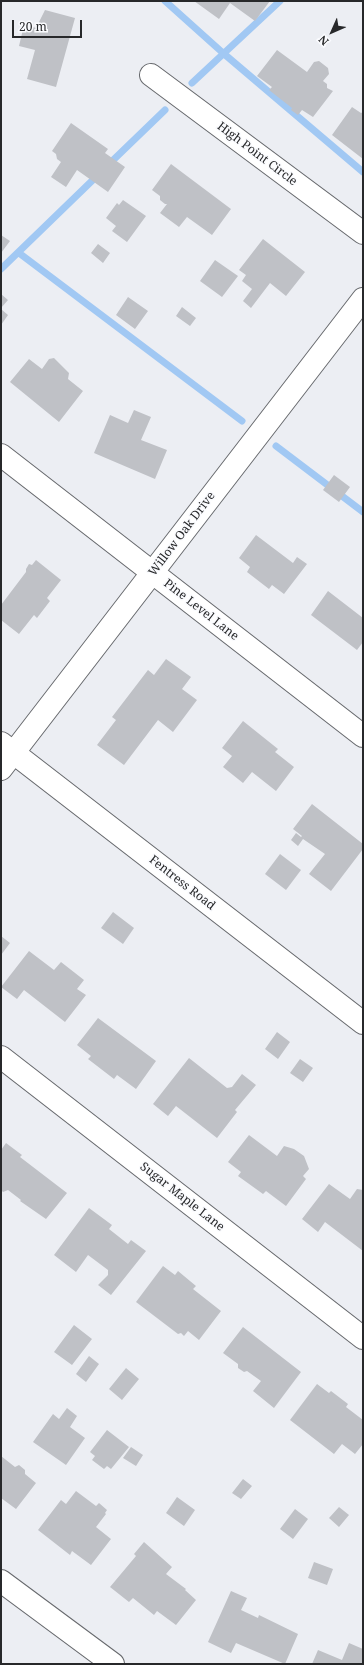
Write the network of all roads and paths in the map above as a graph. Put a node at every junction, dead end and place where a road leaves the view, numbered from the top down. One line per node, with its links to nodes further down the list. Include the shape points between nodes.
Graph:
1 (151, 76): 2 (street, High Point Circle)
2 (363, 233)
3 (363, 299): 5 (street, Willow Oak Drive)
4 (1, 455): 5 (street, Pine Level Lane)
5 (153, 573): 6 (street, Pine Level Lane); 7 (street, Willow Oak Drive)
6 (363, 736)
7 (5, 755): 8 (street, Fentress Road)
8 (363, 1023)
9 (1, 1057): 10 (street, Sugar Maple Lane)
10 (363, 1338)
11 (1, 1581): 12 (street)
12 (113, 1664)

